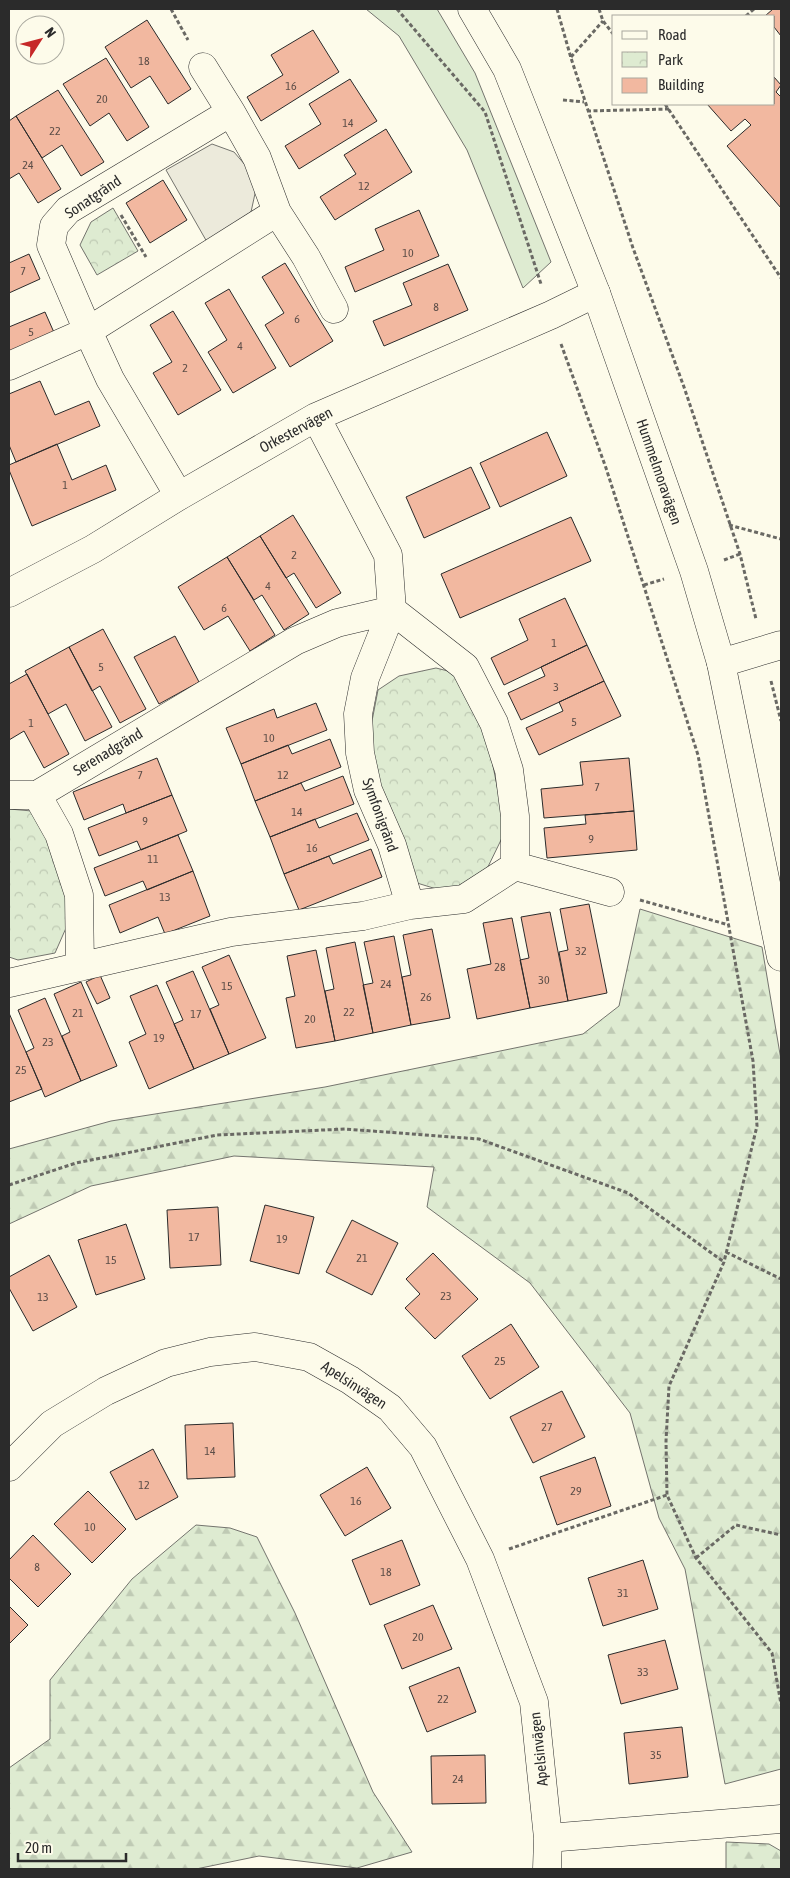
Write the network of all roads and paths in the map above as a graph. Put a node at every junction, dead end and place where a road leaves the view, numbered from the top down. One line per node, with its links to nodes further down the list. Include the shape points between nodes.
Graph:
1 (397, 9): 21 (path, via 485,112)
2 (472, 9): 19 (street, Hummelmoravägen, via 506,68)
3 (557, 9): 7 (path)
4 (599, 9): 5 (path)
5 (603, 21): 6 (path); 7 (path)
6 (612, 32)
7 (570, 58): 10 (path)
8 (203, 67): 14 (street)
9 (563, 100): 10 (path)
10 (585, 102): 13 (path)
11 (666, 105): 12 (path)
12 (669, 109): 13 (path); 17 (path)
13 (587, 110): 26 (path)
14 (231, 112): 15 (street, Sonatgränd); 16 (street, via 257,158)
15 (104, 187): 18 (path); 22 (street, Sonatgränd, via 68,210 54,226 51,244)
16 (277, 212): 18 (street); 20 (street)
17 (781, 278)
18 (162, 283): 22 (street)
19 (596, 293): 21 (street, Orkestervägen); 31 (street, Hummelmoravägen, via 694,571)
20 (334, 309)
21 (551, 315): 24 (street, Orkestervägen); 38 (path, via 606,468 698,755)
22 (88, 331): 23 (street); 25 (street, Sonatgränd, via 110,379)
23 (9, 366)
24 (316, 417): 25 (street, Orkestervägen); 29 (street, Symfonigränd, via 388,555)
25 (179, 496): 28 (street, Orkestervägen, via 93,549)
26 (729, 525): 27 (path); 30 (path)
27 (781, 539)
28 (9, 593)
29 (392, 610): 34 (street, Serenadgränd, via 337,623 295,641); 35 (street, via 465,667 494,722 509,770 515,816); 37 (street, Symfonigränd, via 365,678 358,714 360,753 368,790 392,845)
30 (773, 647): 31 (street); 32 (path)
31 (721, 662): 39 (street, Hummelmoravägen)
32 (781, 721)
33 (9, 795): 34 (street)
34 (36, 795): 40 (street, via 59,834 79,895)
35 (515, 866): 36 (street); 37 (street, via 464,899)
36 (610, 892): 38 (path)
37 (410, 905): 40 (street, via 363,916 232,932)
38 (729, 925): 43 (path, via 753,1061 757,1126)
39 (781, 957)
40 (80, 967): 41 (street)
41 (9, 983)
42 (9, 1185): 44 (path, via 76,1163 217,1135 345,1129 479,1139 628,1193)
43 (726, 1252): 44 (path); 45 (path)
44 (724, 1262): 47 (path, via 669,1386)
45 (781, 1279)
46 (9, 1467): 50 (street, Apelsinvägen, via 52,1424 106,1391 166,1363 210,1352 255,1347 309,1357 390,1408 407,1427 423,1447)
47 (667, 1495): 49 (path); 50 (path)
48 (781, 1535): 49 (path, via 736,1525)
49 (696, 1558): 51 (path, via 772,1653)
50 (480, 1559): 53 (street, Apelsinvägen, via 534,1702)
51 (781, 1704)
52 (781, 1819): 53 (street)
53 (548, 1838): 54 (street, Apelsinvägen)
54 (547, 1869)

